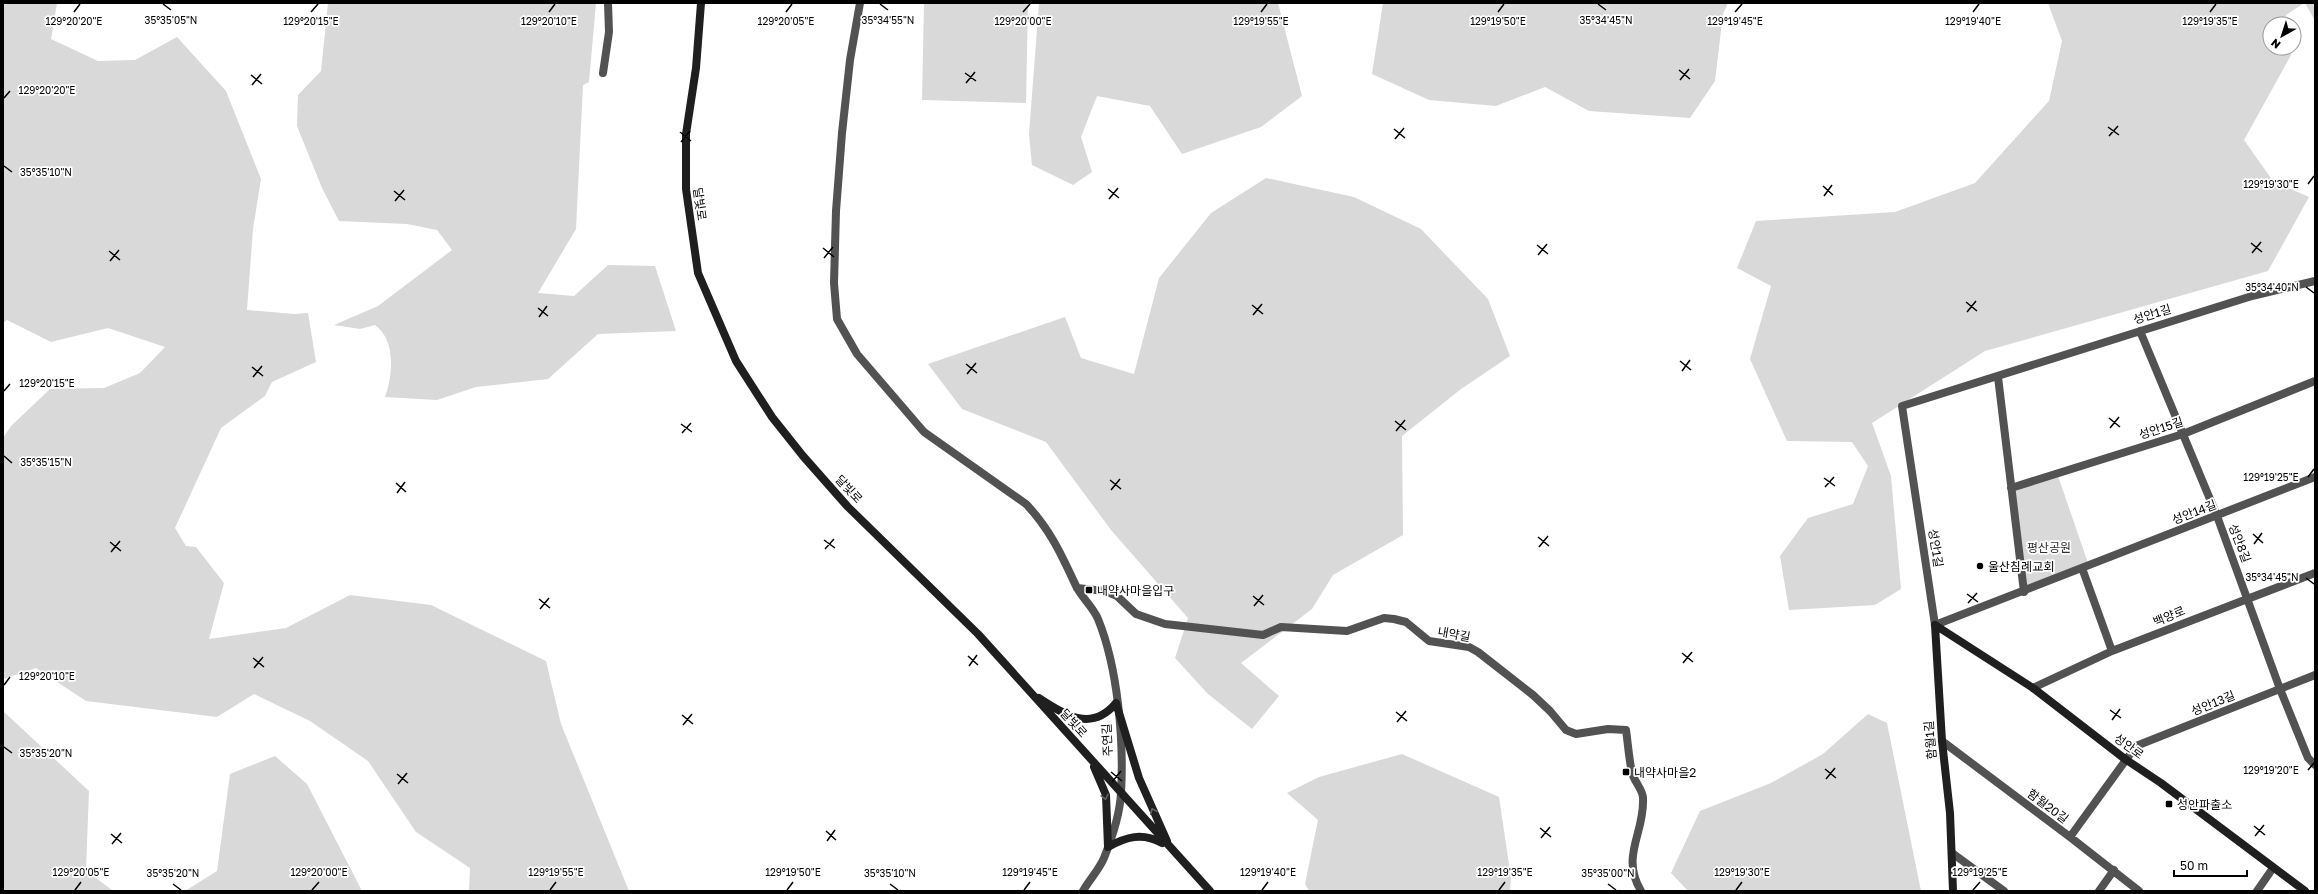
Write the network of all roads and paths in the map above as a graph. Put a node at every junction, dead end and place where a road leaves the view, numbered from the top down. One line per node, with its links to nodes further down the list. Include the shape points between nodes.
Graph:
1 (608, 3): 4 (street, via 608,32)
2 (701, 3): 23 (main road, 달빛로, via 696,68 686,134 686,189 698,274 724,338 772,416 848,507 978,634)
3 (860, 3): 15 (street, via 850,60 841,148 834,283 837,319 857,354 924,432 1026,504 1036,515 1058,546)
4 (603, 73)
5 (2315, 281): 6 (street, 성안1길, via 2252,296)
6 (2140, 330): 7 (street, 성안1길); 9 (street, 성안8길)
7 (1998, 377): 11 (street); 18 (street, 성안1길, via 1902,406)
8 (2315, 381): 9 (street, 성안15길)
9 (2183, 434): 11 (street, 성안15길); 12 (street, 성안8길)
10 (2315, 477): 12 (street, 성안14길)
11 (2011, 488): 16 (street)
12 (2216, 516): 13 (street, 성안14길); 17 (street, 성안8길)
13 (2082, 568): 16 (street, 성안14길); 19 (street)
14 (2315, 573): 17 (street, 백양로)
15 (1077, 588): 24 (street, 주연길, via 1098,618 1112,672); 38 (street, 내약길, via 1105,590 1117,596 1136,614 1146,619 1191,628 1263,635 1281,627 1347,631 1384,618 1406,622 1429,641 1469,647 1478,652 1533,695 1566,730 1576,734 1608,729 1626,730 1632,774 1643,797 1641,820 1632,853 1632,867)
16 (2024, 592): 18 (street, 성안14길)
17 (2248, 598): 19 (street, 백양로); 22 (street, 성안8길)
18 (1935, 625): 21 (main road, 성안로); 25 (main road, 함월1길)
19 (2112, 651): 21 (street, 백양로)
20 (2315, 675): 22 (street, 성안13길)
21 (2033, 688): 26 (main road, 성안로)
22 (2280, 689): 26 (street, 성안13길, via 2136,746); 28 (street, 성안8길, via 2308,758)
23 (1029, 691): 24 (main road, via 1056,709 1086,721 1107,714); 27 (main road, 달빛로)
24 (1116, 703): 29 (street, 주연길); 32 (main road, one-way to 24, via 1139,778)
25 (1942, 741): 30 (street, 함월20길); 33 (main road, 함월1길)
26 (2125, 759): 30 (street, 성안13길); 34 (main road, 성안로, via 2161,783)
27 (1091, 760): 29 (main road, 달빛로); 31 (main road, one-way to 31, via 1106,795)
28 (2315, 765)
29 (1121, 794): 31 (street, 주연길); 32 (main road, 달빛로)
30 (2070, 837): 35 (street, 함월20길)
31 (1108, 847): 32 (main road, via 1124,838 1152,837); 36 (street, 주연길, via 1103,860)
32 (1169, 847): 37 (main road, 달빛로)
33 (1952, 853): 39 (main road, 함월1길); 40 (street)
34 (2273, 868): 43 (street); 44 (main road, 성안로)
35 (2114, 870): 41 (street); 42 (street, 함월20길)
36 (1083, 891)
37 (1210, 891)
38 (1641, 891)
39 (1953, 891)
40 (2004, 891)
41 (2099, 891)
42 (2139, 891)
43 (2257, 891)
44 (2304, 891)

